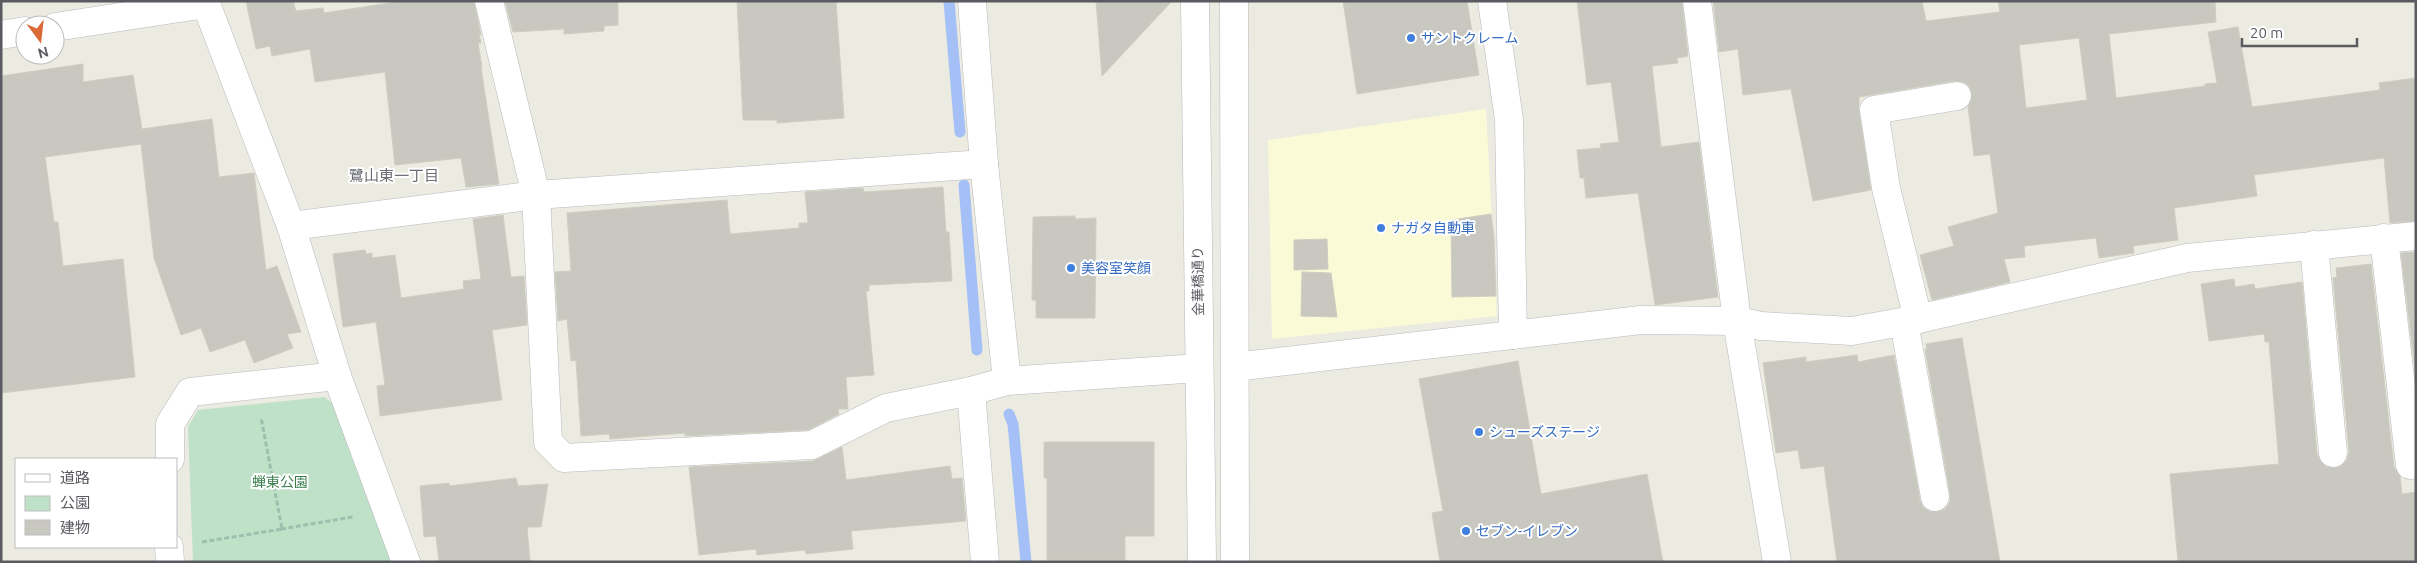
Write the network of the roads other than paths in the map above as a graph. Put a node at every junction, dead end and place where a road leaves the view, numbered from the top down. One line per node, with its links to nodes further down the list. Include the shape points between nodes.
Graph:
1 (490, 1): 13 (street)
2 (972, 1): 12 (street)
3 (1195, 1): 22 (street, 金華橋通り)
4 (1234, 1): 21 (street)
5 (1492, 1): 20 (street, via 1509,120)
6 (1696, 1): 19 (street)
7 (206, 3): 8 (street); 14 (street)
8 (65, 25)
9 (15, 33): 10 (street)
10 (1, 35)
11 (1957, 96): 18 (street, via 1874,110)
12 (984, 164): 13 (street); 24 (street)
13 (536, 195): 14 (street); 25 (street, via 548,442 564,458 812,445 886,408)
14 (291, 226): 23 (street)
15 (2416, 236): 16 (street)
16 (2384, 238): 17 (street); 28 (street)
17 (2314, 245): 18 (street, via 2178,259); 26 (street)
18 (1911, 320): 19 (street, via 1852,331 1761,326); 29 (street)
19 (1737, 321): 20 (street, via 1641,320); 36 (street)
20 (1513, 335): 21 (street)
21 (1235, 367): 35 (street)
22 (1199, 368): 24 (street); 34 (street, 金華橋通り)
23 (337, 376): 27 (street, via 190,392 170,424); 32 (street)
24 (1008, 381): 25 (street)
25 (971, 391): 33 (street)
26 (2333, 453)
27 (170, 458)
28 (2410, 465)
29 (1935, 496)
30 (169, 548): 31 (street)
31 (170, 562)
32 (406, 562)
33 (986, 562)
34 (1202, 562)
35 (1235, 562)
36 (1777, 562)

